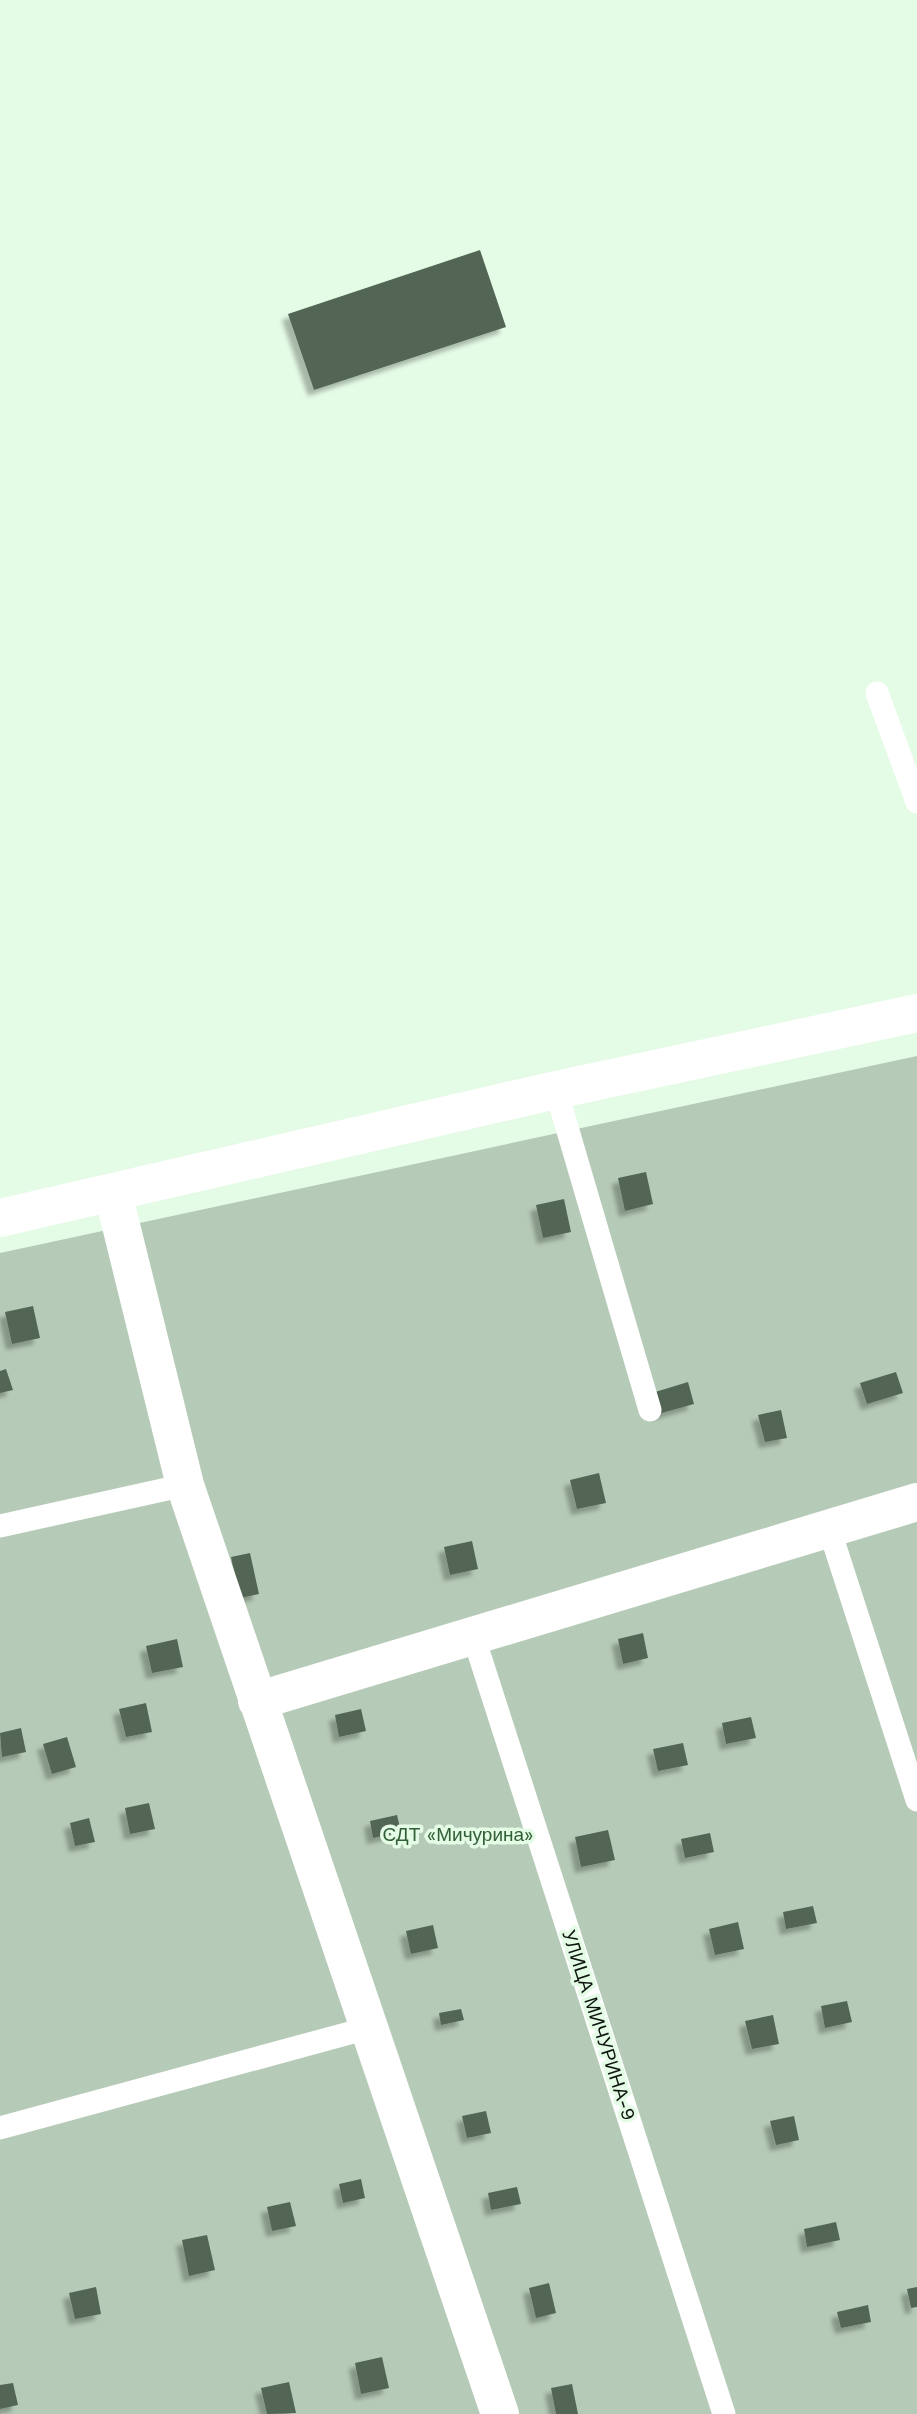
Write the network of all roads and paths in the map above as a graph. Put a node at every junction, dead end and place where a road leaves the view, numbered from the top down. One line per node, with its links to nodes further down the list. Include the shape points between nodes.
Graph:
1 (877, 693): 2 (lane)
2 (917, 802)
3 (917, 1013): 4 (street)
4 (556, 1090): 5 (street); 7 (lane)
5 (113, 1193): 6 (street); 8 (street)
6 (0, 1218)
7 (650, 1410)
8 (185, 1485): 10 (lane); 13 (street)
9 (917, 1502): 11 (street)
10 (0, 1526)
11 (829, 1528): 12 (street); 14 (lane)
12 (473, 1635): 13 (street); 18 (lane, УЛИЦА МИЧУРИНА-9)
13 (257, 1700): 15 (street)
14 (917, 1800)
15 (368, 2028): 16 (lane); 17 (street)
16 (0, 2128)
17 (500, 2414)
18 (724, 2414)

